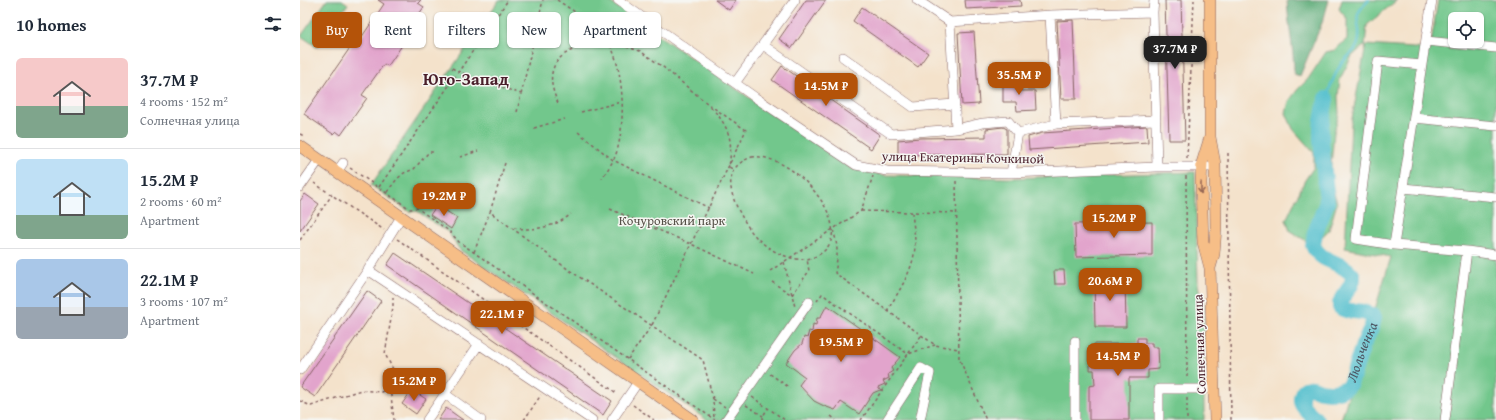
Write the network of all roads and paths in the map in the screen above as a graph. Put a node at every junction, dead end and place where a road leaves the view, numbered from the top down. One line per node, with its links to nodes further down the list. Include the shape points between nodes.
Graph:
1 (508, 0): 25 (path)
2 (543, 0): 27 (path)
3 (557, 0): 12 (path)
4 (618, 0): 11 (street, улица Екатерины Кочкиной)
5 (795, 0): 17 (street)
6 (917, 0): 15 (street)
7 (1154, 0): 13 (street)
8 (1194, 0): 52 (path)
9 (1210, 0): 44 (main road, Солнечная улица)
10 (1432, 0): 16 (street)
11 (630, 3): 26 (street, улица Екатерины Кочкиной)
12 (575, 12)
13 (1153, 12): 14 (street); 36 (street)
14 (1050, 15): 15 (street); 37 (street)
15 (950, 22): 31 (street)
16 (1426, 41): 21 (street); 23 (street)
17 (763, 45): 26 (street); 40 (street, via 891,134)
18 (578, 48): 29 (path, via 565,53 555,64 552,76 554,95)
19 (611, 48): 28 (path, via 618,69)
20 (631, 48): 30 (path, via 663,66)
21 (1496, 48)
22 (843, 58): 31 (street, via 913,107)
23 (1422, 65): 34 (street); 85 (street, via 1378,60 1356,239)
24 (452, 68): 25 (path)
25 (459, 72): 27 (path); 67 (path)
26 (735, 83): 60 (street, улица Екатерины Кочкиной, via 856,165 887,171)
27 (521, 94): 32 (path)
28 (622, 102): 33 (path); 51 (path, via 619,141)
29 (558, 103)
30 (708, 104): 54 (path, via 730,134); 54 (path, via 746,130)
31 (955, 104): 40 (street)
32 (517, 112)
33 (581, 112)
34 (1414, 118): 38 (street); 68 (street)
35 (565, 119): 39 (path)
36 (1156, 120): 37 (street); 55 (street)
37 (1056, 124): 42 (street)
38 (1496, 126)
39 (534, 128)
40 (956, 129): 42 (street, via 1008,121)
41 (578, 132): 51 (path)
42 (1018, 133): 62 (street)
43 (300, 134): 45 (path)
44 (1210, 137): 56 (main road, Солнечная улица); 57 (main road, Солнечная улица)
45 (304, 143): 50 (main road)
46 (478, 151): 49 (path)
47 (435, 152): 69 (path, via 429,152 414,169 404,172)
48 (1228, 153): 144 (path)
49 (460, 157)
50 (319, 160): 58 (main road); 64 (street)
51 (613, 160): 65 (path); 72 (path)
52 (1187, 160)
53 (505, 163): 75 (path)
54 (729, 167): 59 (path); 72 (path)
55 (1156, 167): 56 (street, улица Екатерины Кочкиной); 62 (street, улица Екатерины Кочкиной)
56 (1202, 167): 57 (street, улица Екатерины Кочкиной); 91 (main road, Солнечная улица, one-way to 91, via 1203,242)
57 (1215, 167): 91 (main road, Солнечная улица, via 1215,244)
58 (340, 168): 67 (path); 79 (main road)
59 (734, 170): 81 (path, via 742,161 752,157 763,157 783,164 801,176 817,194); 89 (path, via 730,182 732,194 752,232 769,248)
60 (956, 172): 62 (street, улица Екатерины Кочкиной); 77 (path)
61 (874, 173): 74 (path)
62 (1011, 173)
63 (1186, 176): 113 (path)
64 (307, 178): 66 (street); 70 (path)
65 (602, 178)
66 (300, 187)
67 (379, 187): 69 (path)
68 (1403, 188): 71 (street); 85 (street)
69 (387, 192): 87 (path, via 410,209 417,208)
70 (332, 195): 82 (path); 83 (path)
71 (1496, 197)
72 (709, 208): 84 (path)
73 (610, 209): 84 (path)
74 (861, 211): 76 (path); 81 (path)
75 (490, 212): 80 (path); 87 (path)
76 (912, 212): 77 (path); 100 (path, via 915,245 912,261 905,280)
77 (957, 213): 94 (path)
78 (571, 214): 80 (path, via 551,225)
79 (401, 217): 82 (street); 110 (main road)
80 (512, 228): 101 (path, via 569,270)
81 (833, 229): 89 (path); 90 (path, via 831,240 825,250); 100 (path, via 837,260 835,273)
82 (390, 235): 92 (street); 117 (path)
83 (300, 240)
84 (691, 244): 96 (path); 101 (path)
85 (1394, 245): 86 (street)
86 (1467, 251): 88 (street); 145 (street)
87 (474, 252): 108 (path)
88 (1496, 254)
89 (792, 257): 90 (path); 93 (path)
90 (807, 259): 97 (path, via 809,271 792,295)
91 (1210, 268): 114 (main road, Солнечная улица)
92 (368, 270): 98 (street); 109 (street)
93 (770, 271)
94 (958, 272): 95 (path); 106 (path)
95 (963, 272)
96 (754, 274)
97 (772, 282)
98 (394, 287): 104 (street); 111 (path, via 385,354 396,375)
99 (813, 301): 107 (path, via 822,294); 120 (street)
100 (887, 311): 102 (path)
101 (652, 325): 108 (path); 116 (path, via 702,360)
102 (921, 335): 105 (path); 107 (path)
103 (1075, 341): 140 (street)
104 (478, 344): 112 (street); 115 (street)
105 (935, 345): 106 (path); 107 (path)
106 (959, 349): 139 (path, via 960,358)
107 (908, 354): 136 (path)
108 (628, 359): 131 (path)
109 (300, 370)
110 (638, 382): 117 (street); 130 (main road)
111 (390, 388): 115 (path, via 399,383 423,384); 118 (path, via 381,392 362,390 311,406); 123 (path)
112 (545, 389): 126 (path); 127 (street)
113 (1187, 389): 114 (street); 141 (street, via 1159,389); 142 (path)
114 (1214, 389): 143 (main road, Солнечная улица)
115 (445, 394): 124 (street); 125 (street)
116 (713, 399): 120 (path); 131 (path)
117 (626, 400): 128 (street); 129 (path)
118 (300, 401)
119 (768, 408): 121 (path); 121 (path, via 750,396 745,404); 134 (path)
120 (732, 412): 132 (street)
121 (763, 416): 133 (path)
122 (831, 416): 135 (path)
123 (394, 420)
124 (427, 420)
125 (481, 420)
126 (524, 420)
127 (592, 420)
128 (612, 420)
129 (654, 420)
130 (693, 420)
131 (715, 420)
132 (726, 420)
133 (763, 420)
134 (785, 420)
135 (836, 420)
136 (861, 420)
137 (887, 420): 138 (street, via 921,368 930,373)
138 (920, 420)
139 (986, 420)
140 (1075, 420)
141 (1159, 420)
142 (1187, 420)
143 (1215, 420)
144 (1231, 420)
145 (1445, 420)

